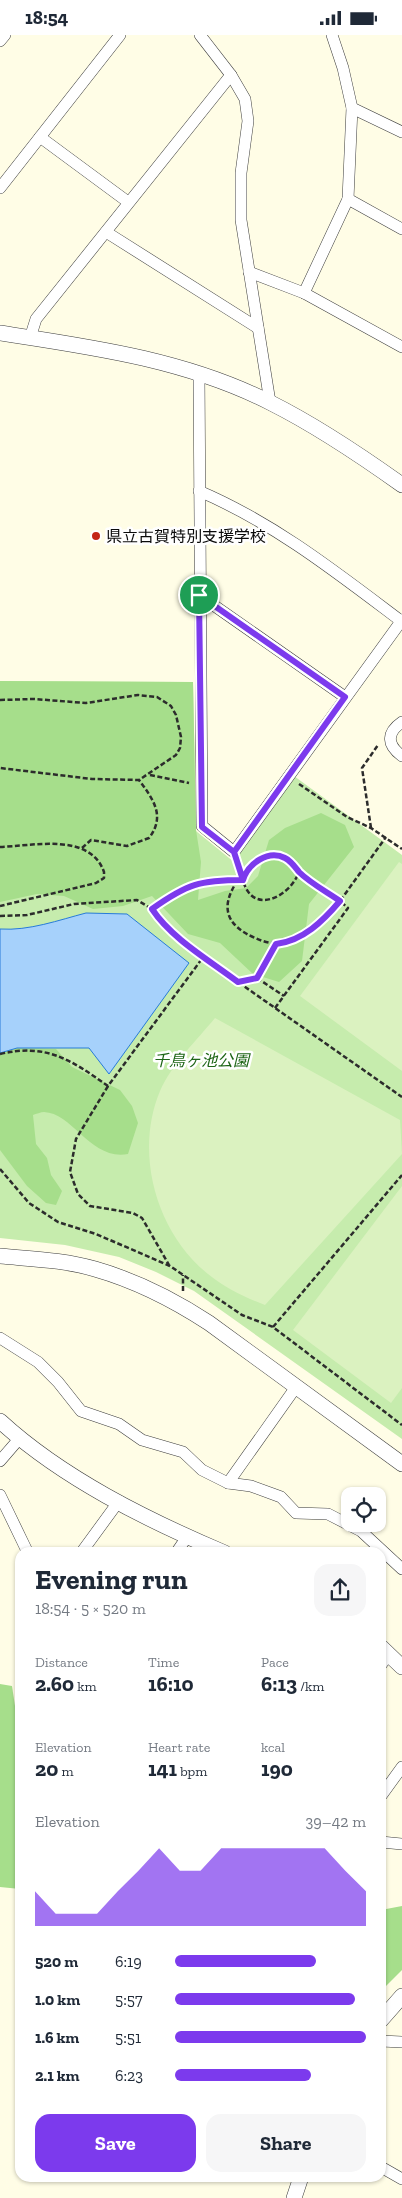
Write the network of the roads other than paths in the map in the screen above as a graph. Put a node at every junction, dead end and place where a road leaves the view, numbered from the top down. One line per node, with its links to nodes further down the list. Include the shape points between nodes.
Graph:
1 (5, 35): 5 (street)
2 (120, 35): 9 (street)
3 (200, 35): 6 (street)
4 (332, 35): 7 (street)
5 (0, 41)
6 (231, 75): 12 (street); 15 (street, via 245,99 248,121 241,182 241,220)
7 (352, 108): 8 (street); 11 (street)
8 (402, 132)
9 (40, 137): 10 (street); 12 (street)
10 (0, 188)
11 (348, 199): 13 (street); 16 (street)
12 (128, 202): 14 (street)
13 (402, 229)
14 (106, 232): 17 (street); 19 (street, via 36,319)
15 (249, 272): 16 (street); 17 (street)
16 (304, 293): 20 (street)
17 (258, 329): 22 (street)
18 (0, 333): 19 (street)
19 (30, 338): 21 (street, via 140,357)
20 (402, 347)
21 (199, 374): 22 (street); 24 (street)
22 (270, 402): 23 (street, via 366,459)
23 (402, 485)
24 (199, 491): 25 (street); 26 (street, via 255,517 298,544)
25 (199, 595): 27 (street); 27 (street, via 202,827 234,852)
26 (402, 620): 27 (street)
27 (345, 697)
28 (402, 722): 29 (street, via 390,734 389,740 394,751)
29 (402, 756)
30 (0, 1257): 32 (street, via 85,1267 136,1282 186,1308)
31 (0, 1338): 37 (street, via 38,1362 58,1381 81,1411 119,1424 142,1440 183,1453 202,1470)
32 (296, 1387): 36 (street); 37 (street)
33 (0, 1421): 34 (street)
34 (19, 1439): 35 (street); 39 (street, via 60,1469)
35 (0, 1461)
36 (402, 1464)
37 (228, 1483): 45 (street, via 251,1486 280,1497 296,1513 328,1515 361,1531)
38 (0, 1495): 41 (street)
39 (119, 1501): 40 (street); 42 (street)
40 (187, 1537): 43 (street); 44 (street)
41 (25, 1547)
42 (85, 1547)
43 (180, 1547)
44 (211, 1547)
45 (378, 1547)
46 (386, 1554): 47 (street)
47 (402, 1569)
48 (386, 1656): 49 (street)
49 (402, 1667)
50 (402, 1767): 51 (street)
51 (386, 1789)
52 (386, 1843): 53 (street)
53 (402, 1845)
54 (402, 1996): 55 (street)
55 (386, 2014)
56 (386, 2041): 57 (street)
57 (402, 2042)
58 (386, 2170): 59 (street)
59 (402, 2179)
60 (299, 2182): 61 (street)
61 (294, 2198)

